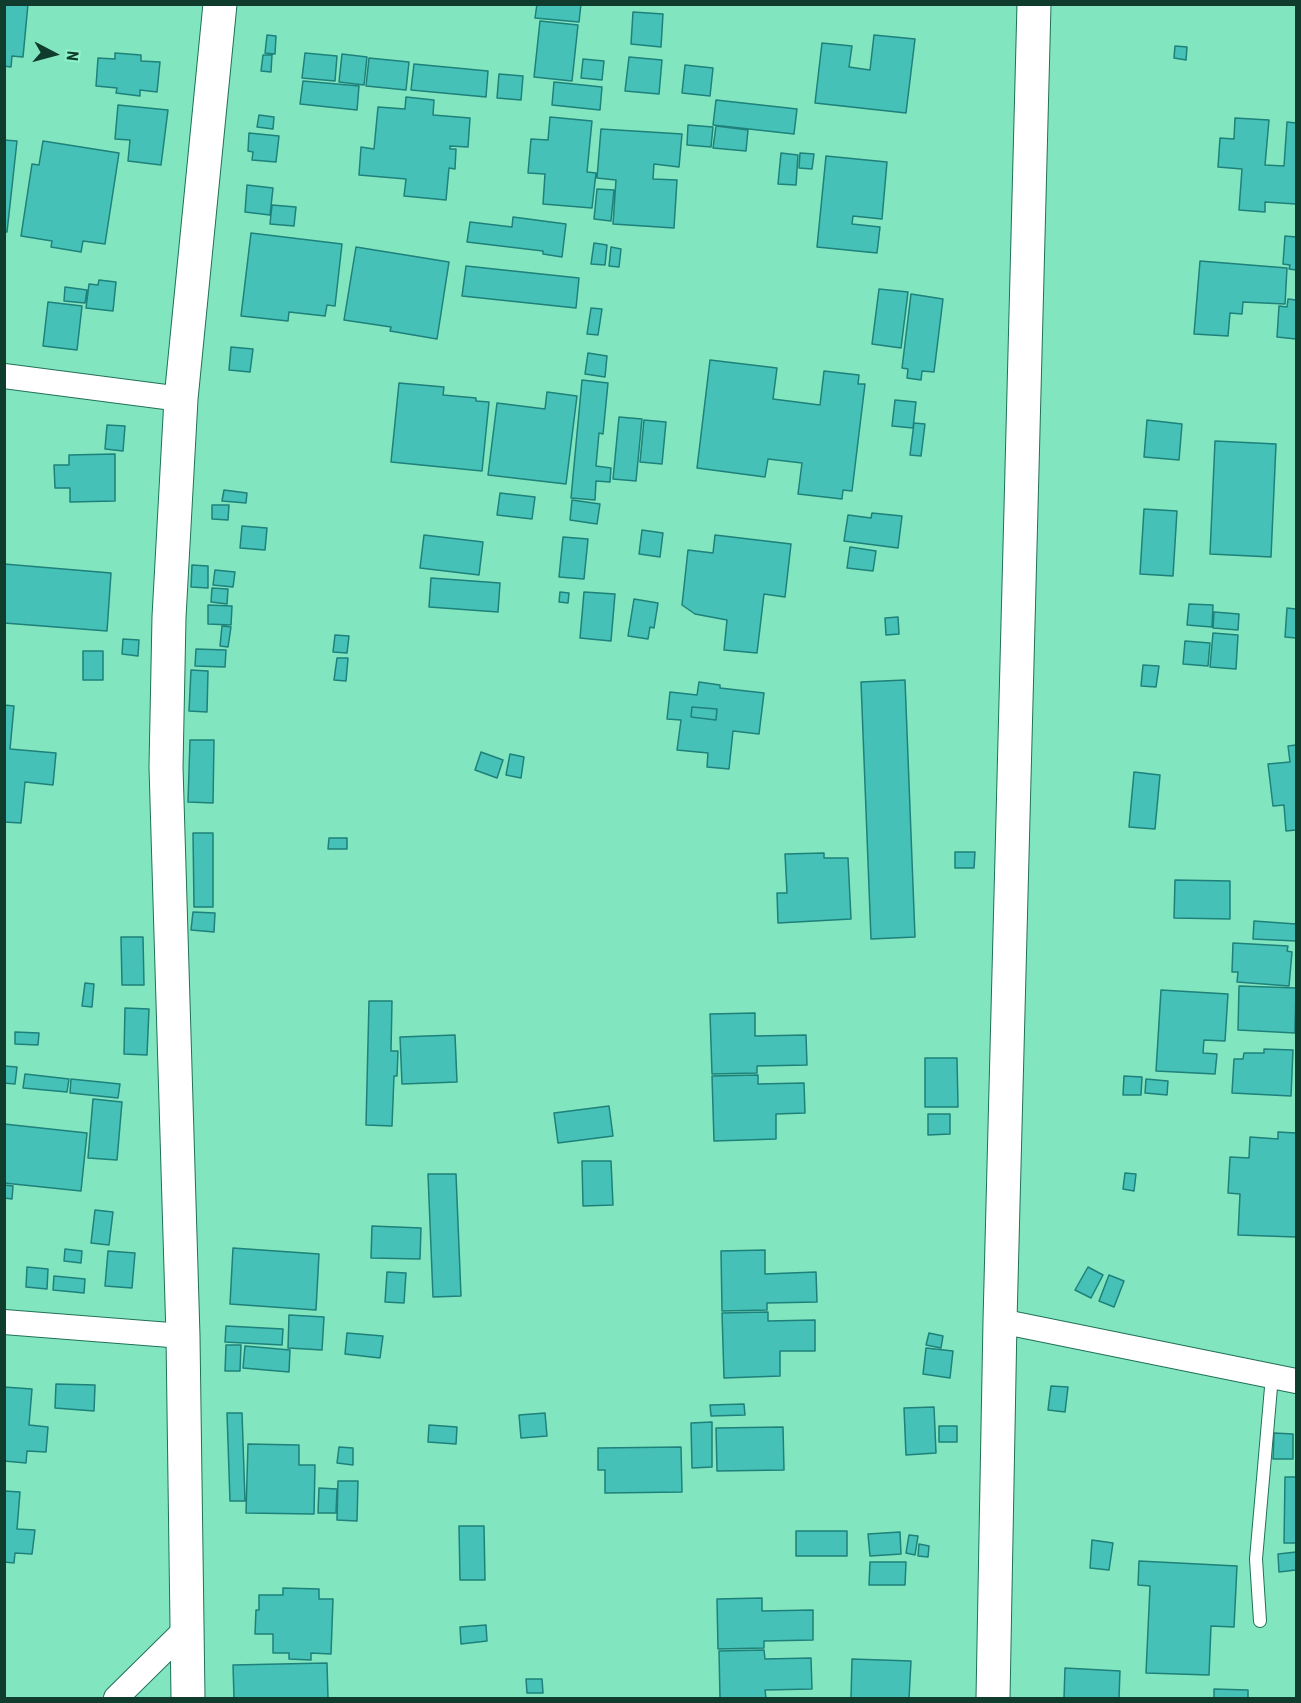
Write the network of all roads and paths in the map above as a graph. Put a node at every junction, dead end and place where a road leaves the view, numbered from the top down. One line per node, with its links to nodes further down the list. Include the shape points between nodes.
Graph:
1 (220, 4): 4 (street)
2 (1034, 4): 5 (street)
3 (4, 376): 4 (street)
4 (181, 399): 7 (street, via 169,606 166,767)
5 (1000, 1321): 8 (street); 14 (street)
6 (4, 1322): 7 (street)
7 (183, 1335): 11 (street)
8 (1272, 1376): 9 (street); 10 (lane, via 1256,1559)
9 (1296, 1381)
10 (1260, 1621)
11 (187, 1628): 12 (street); 13 (street)
12 (116, 1698)
13 (188, 1698)
14 (993, 1698)

